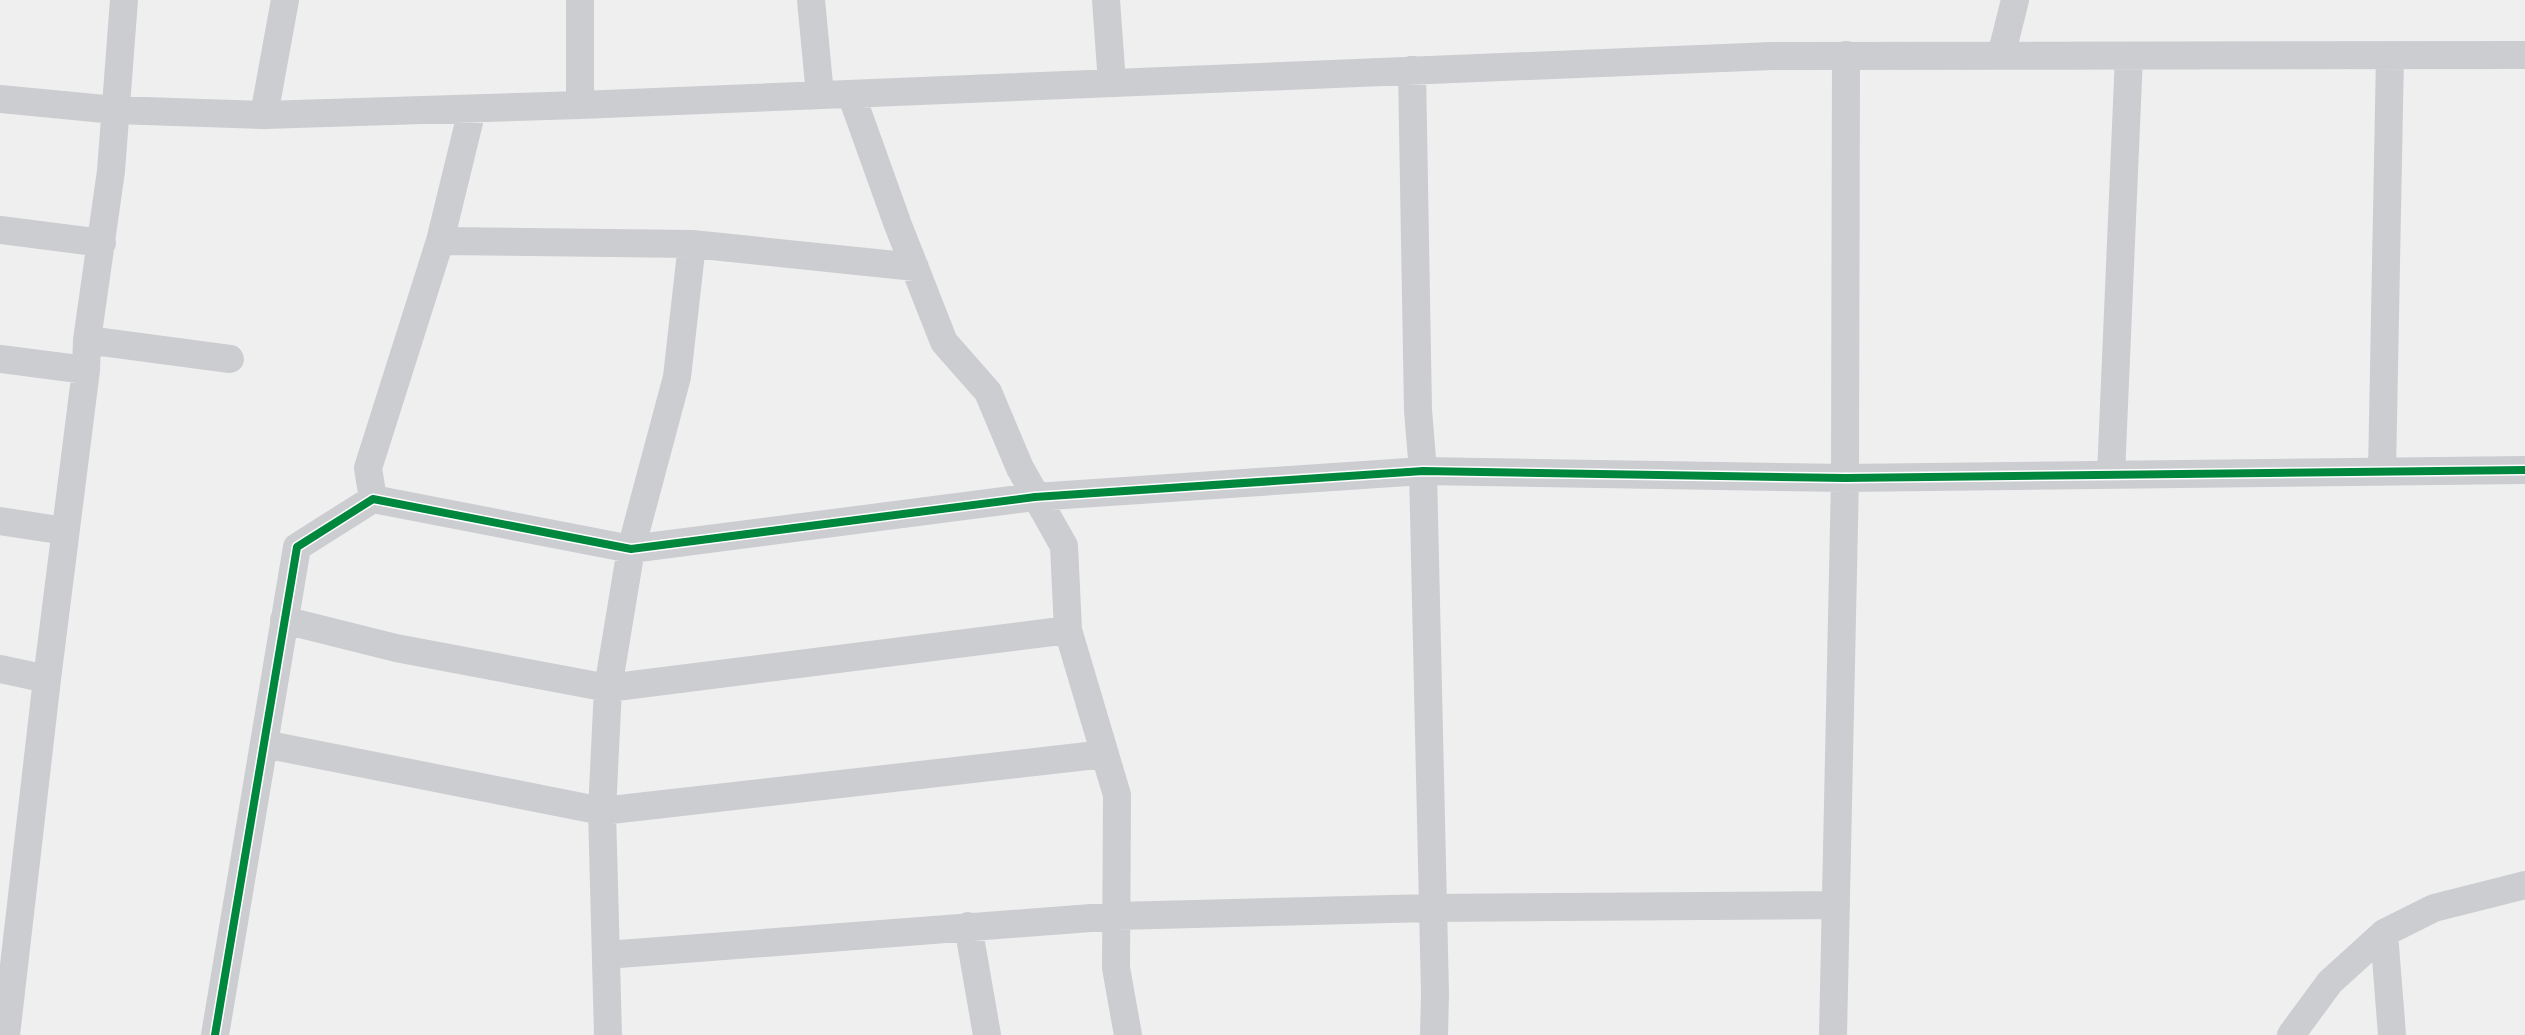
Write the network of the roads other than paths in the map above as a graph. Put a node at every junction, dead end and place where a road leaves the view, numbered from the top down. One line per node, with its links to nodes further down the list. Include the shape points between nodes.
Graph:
1 (124, 0): 18 (street)
2 (285, 0): 20 (street)
3 (580, 0): 17 (street)
4 (811, 0): 15 (street)
5 (1106, 0): 13 (street)
6 (2016, 0): 9 (street)
7 (2525, 55): 11 (street)
8 (1846, 56): 9 (street); 12 (street); 34 (street)
9 (2001, 56): 10 (street)
10 (2129, 56): 11 (street); 33 (street)
11 (2390, 56): 32 (street)
12 (1412, 70): 13 (street); 31 (street, via 1418,410)
13 (1112, 82): 14 (street)
14 (851, 94): 15 (street); 25 (street)
15 (820, 95): 17 (street)
16 (0, 99): 18 (street)
17 (580, 105): 19 (street)
18 (115, 110): 20 (street); 23 (street)
19 (472, 110): 20 (street); 22 (street)
20 (264, 116)
21 (0, 230): 23 (street)
22 (440, 241): 24 (street); 36 (street, via 368,468)
23 (102, 243): 26 (street)
24 (692, 244): 25 (street); 39 (street, via 676,377)
25 (915, 267): 35 (street, via 944,342 988,392)
26 (86, 340): 28 (street); 29 (street)
27 (0, 359): 29 (street)
28 (230, 359)
29 (86, 370): 38 (street)
30 (2525, 470): 32 (street)
31 (1423, 471): 34 (street); 35 (street); 50 (street)
32 (2382, 472): 33 (street)
33 (2111, 475): 34 (street)
34 (1845, 478): 49 (street)
35 (1035, 497): 39 (street); 41 (street, via 1064,546)
36 (373, 498): 39 (street); 40 (street, via 297,547)
37 (0, 521): 38 (street)
38 (65, 531): 43 (street)
39 (631, 549): 44 (street)
40 (284, 620): 44 (street, via 396,648); 45 (street)
41 (1068, 630): 44 (street); 46 (street)
42 (0, 670): 43 (street)
43 (47, 679): 55 (street)
44 (608, 688): 47 (street)
45 (264, 744): 47 (street); 56 (street)
46 (1105, 754): 47 (street); 51 (street, via 1117,795)
47 (602, 811): 54 (street)
48 (2525, 885): 53 (street, via 2434,908)
49 (1836, 904): 50 (street); 61 (street)
50 (1432, 908): 51 (street); 60 (street)
51 (1117, 916): 52 (street); 59 (street, via 1116,968)
52 (968, 926): 54 (street); 58 (street)
53 (2384, 933): 62 (street, via 2330,982); 63 (street)
54 (606, 955): 57 (street)
55 (6, 1035)
56 (215, 1035)
57 (608, 1035)
58 (987, 1035)
59 (1128, 1035)
60 (1434, 1035)
61 (1833, 1035)
62 (2291, 1035)
63 (2392, 1035)

